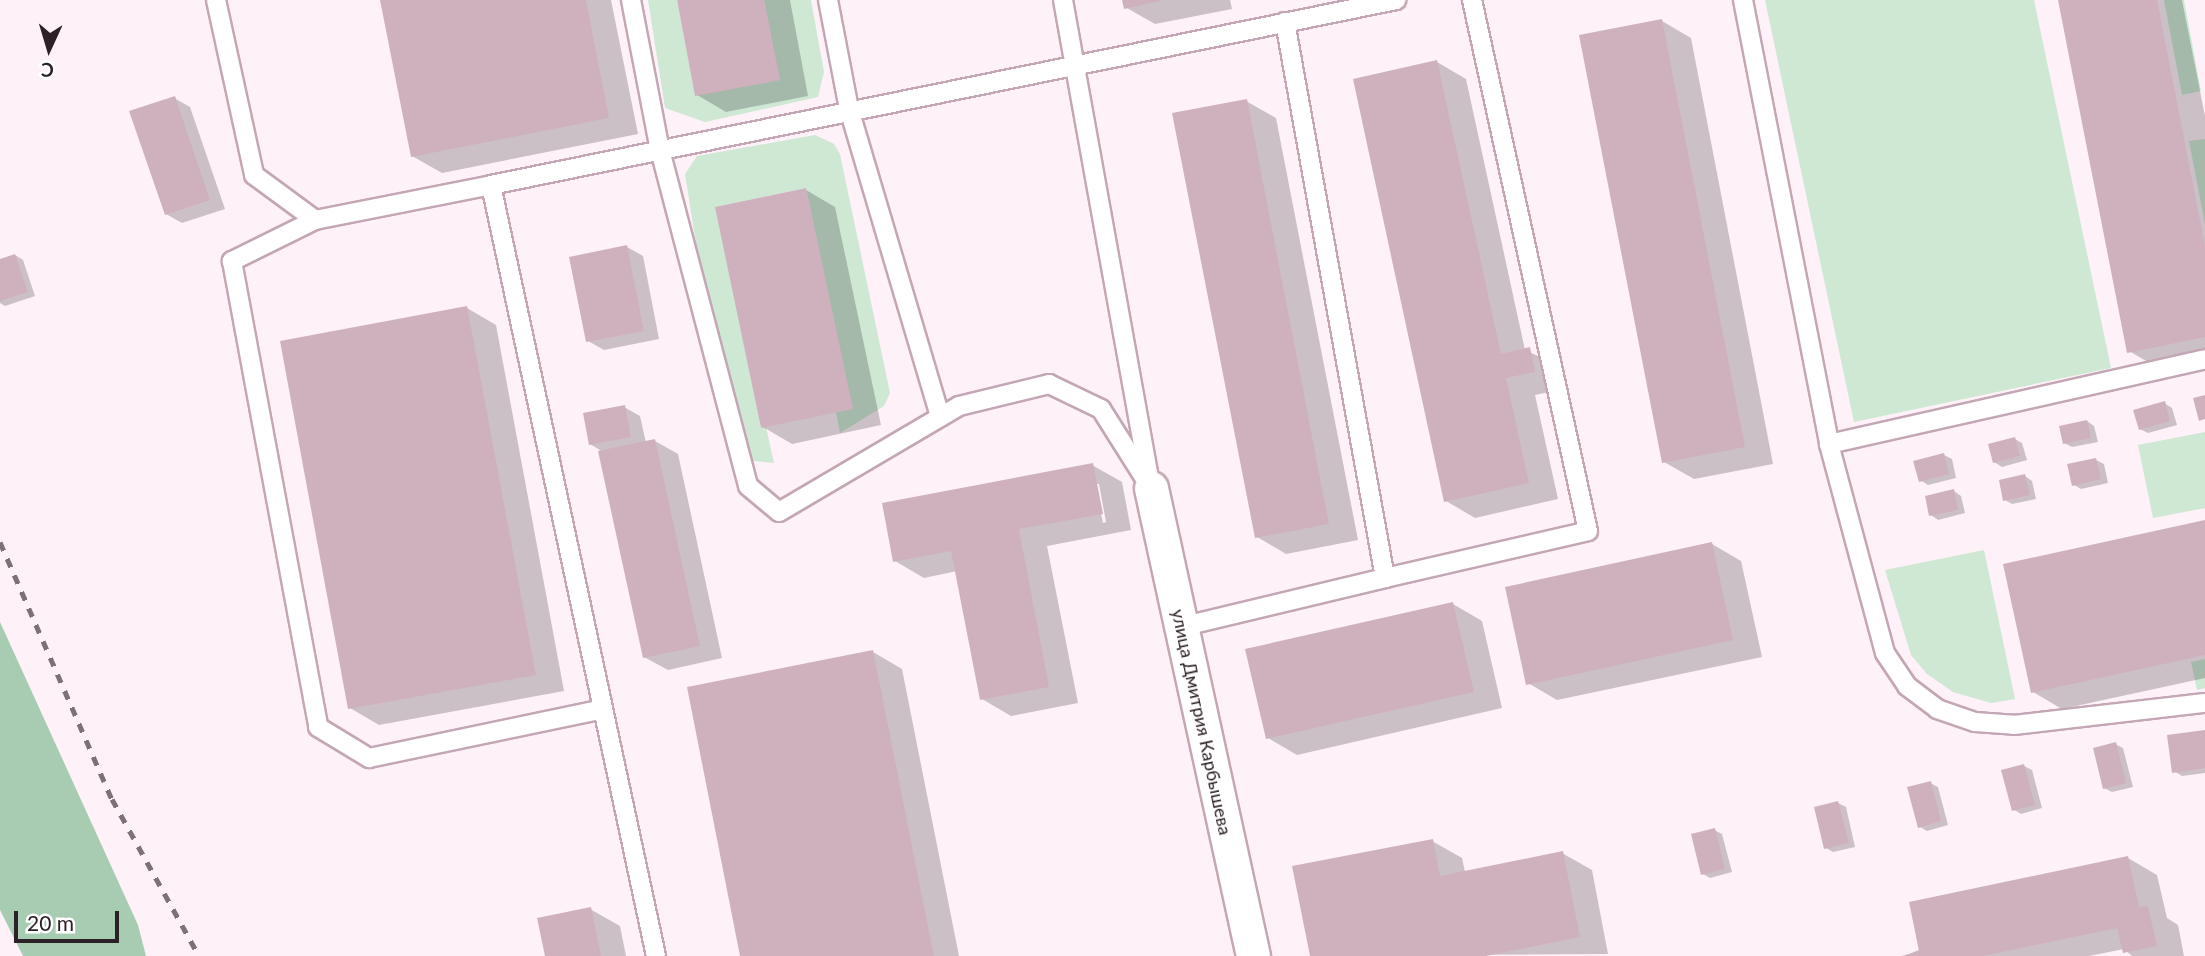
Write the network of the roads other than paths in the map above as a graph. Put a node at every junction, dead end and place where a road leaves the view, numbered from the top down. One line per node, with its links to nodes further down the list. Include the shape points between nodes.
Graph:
1 (216, 0): 13 (lane, via 254,175)
2 (631, 0): 11 (lane)
3 (828, 0): 10 (lane)
4 (1063, 0): 9 (lane)
5 (1396, 0): 8 (lane)
6 (1472, 0): 18 (lane, via 1588,531)
7 (1743, 0): 16 (lane)
8 (1285, 22): 9 (lane); 18 (lane)
9 (1075, 64): 10 (lane); 17 (lane)
10 (849, 109): 11 (lane); 15 (lane)
11 (660, 150): 12 (lane); 15 (lane, via 748,486 779,512)
12 (491, 185): 13 (lane); 21 (lane)
13 (315, 220): 21 (lane, via 232,261 318,727 369,758)
14 (2205, 359): 16 (lane)
15 (940, 417): 17 (lane, via 958,406 1049,384 1101,409)
16 (1829, 444): 20 (lane, via 1885,653 1907,686 1937,709 1975,722 2014,725)
17 (1150, 488): 19 (street, улица Дмитрия Карбышева)
18 (1385, 578): 19 (lane)
19 (1181, 627): 23 (street, улица Дмитрия Карбышева)
20 (2205, 703)
21 (603, 709): 22 (lane)
22 (656, 956)
23 (1253, 956)

